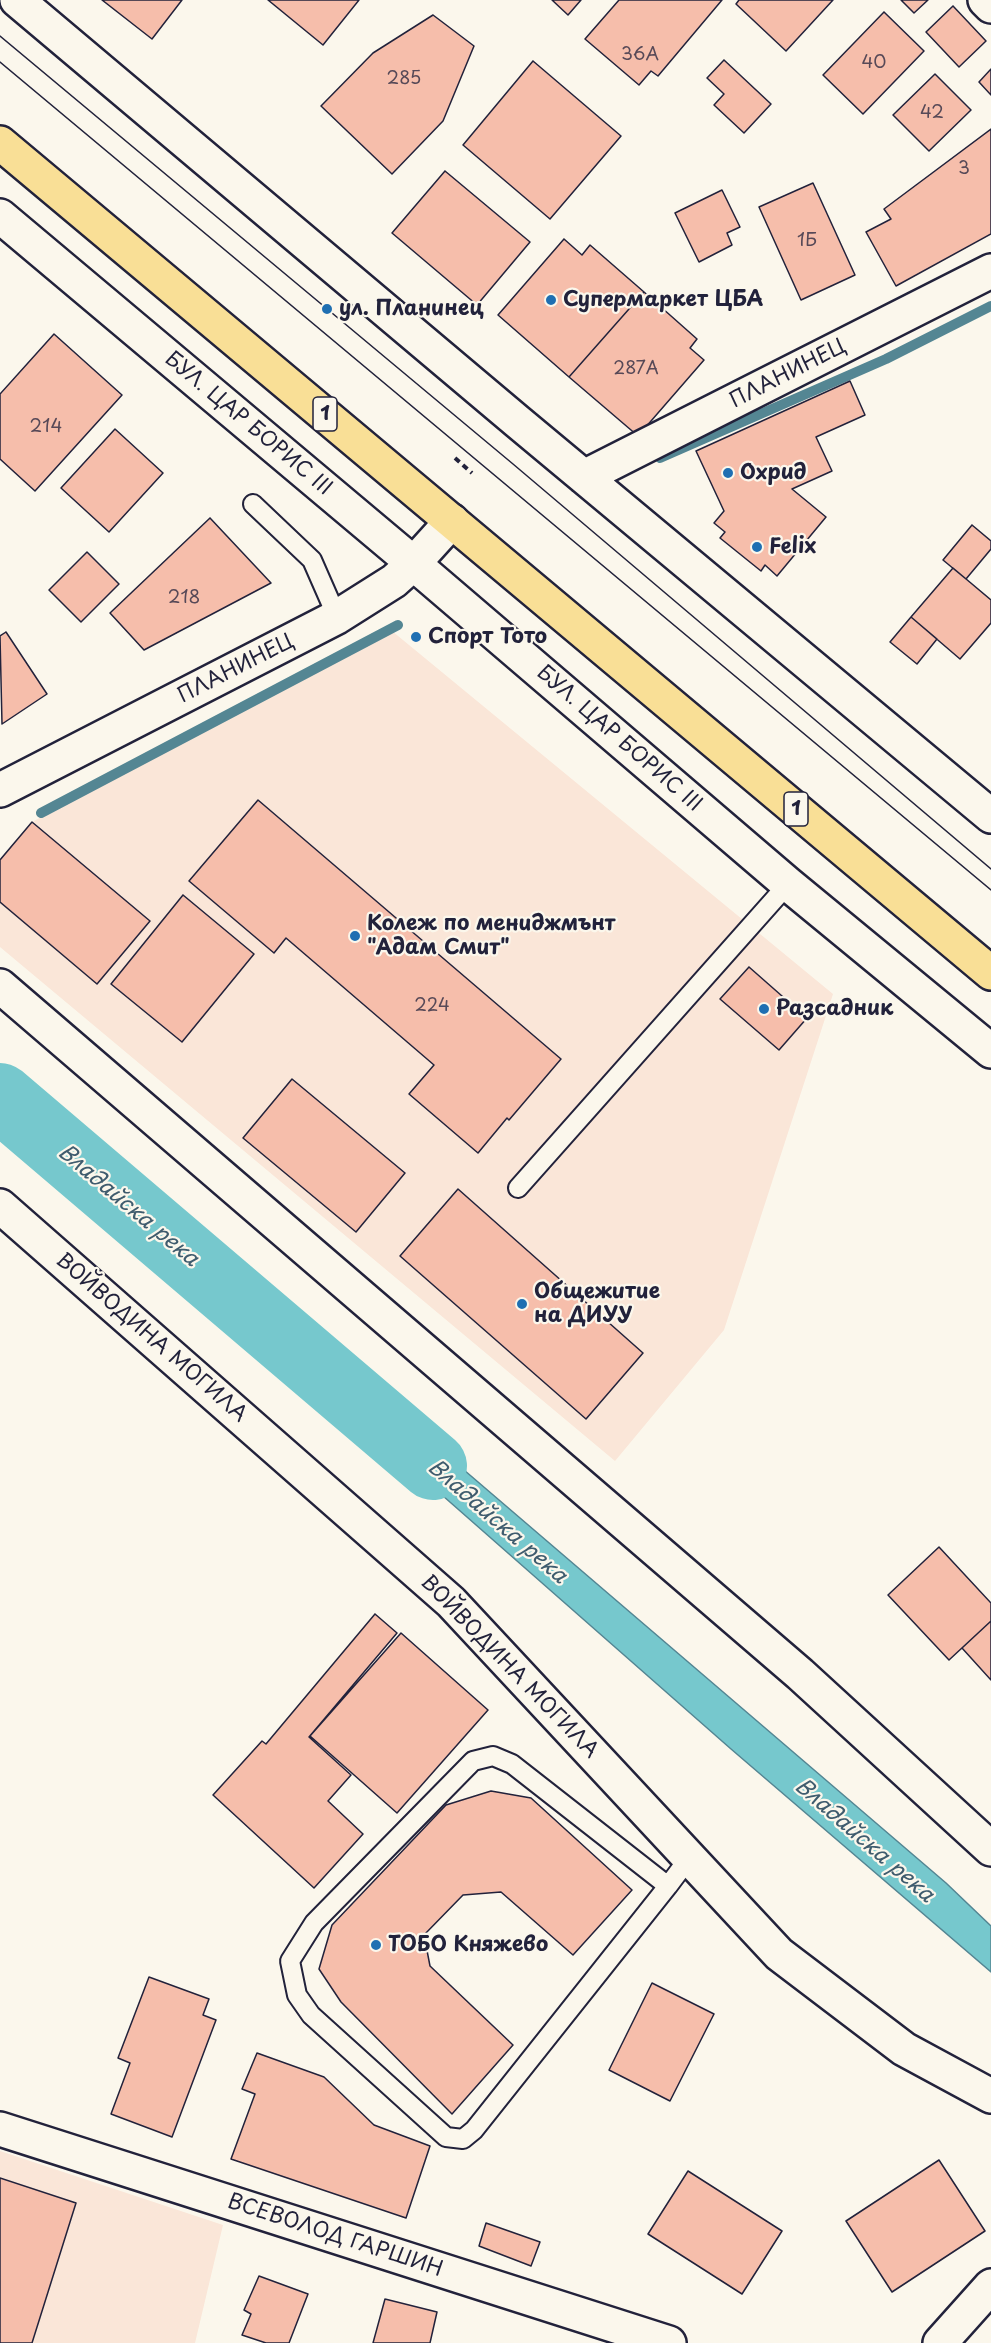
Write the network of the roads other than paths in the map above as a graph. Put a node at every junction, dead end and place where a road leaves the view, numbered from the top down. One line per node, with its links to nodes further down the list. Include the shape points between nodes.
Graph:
1 (17, 0): 7 (street)
2 (985, 0): 3 (street)
3 (991, 6)
4 (0, 142): 9 (main road, 1)
5 (0, 216): 10 (street, БУЛ. ЦАР БОРИС III)
6 (991, 271): 7 (street, ПЛАНИНЕЦ)
7 (584, 477): 13 (street)
8 (254, 504): 11 (lane, via 312,560)
9 (452, 521): 10 (street, ПЛАНИНЕЦ); 15 (main road, 1)
10 (414, 563): 11 (street, ПЛАНИНЕЦ, via 375,595); 14 (street, БУЛ. ЦАР БОРИС III)
11 (337, 617): 12 (street, ПЛАНИНЕЦ)
12 (0, 790)
13 (991, 816)
14 (788, 884): 17 (street, БУЛ. ЦАР БОРИС III); 18 (lane)
15 (991, 973)
16 (0, 986): 20 (street, via 800,1674)
17 (991, 1052)
18 (518, 1188)
19 (0, 1206): 21 (street, ВОЙВОДИНА МОГИЛА, via 451,1602)
20 (991, 1849)
21 (689, 1858): 22 (lane); 23 (street, ВОЙВОДИНА МОГИЛА, via 779,1954 904,2049)
22 (668, 1886): 22 (lane, via 463,2139 446,2137 311,2015 297,1995 290,1961 314,1923 473,1761 494,1756 512,1764)
23 (991, 2096)
24 (0, 2129): 26 (street, ВСЕВОЛОД ГАРШИН)
25 (991, 2286): 27 (street)
26 (669, 2343)
27 (940, 2343)

